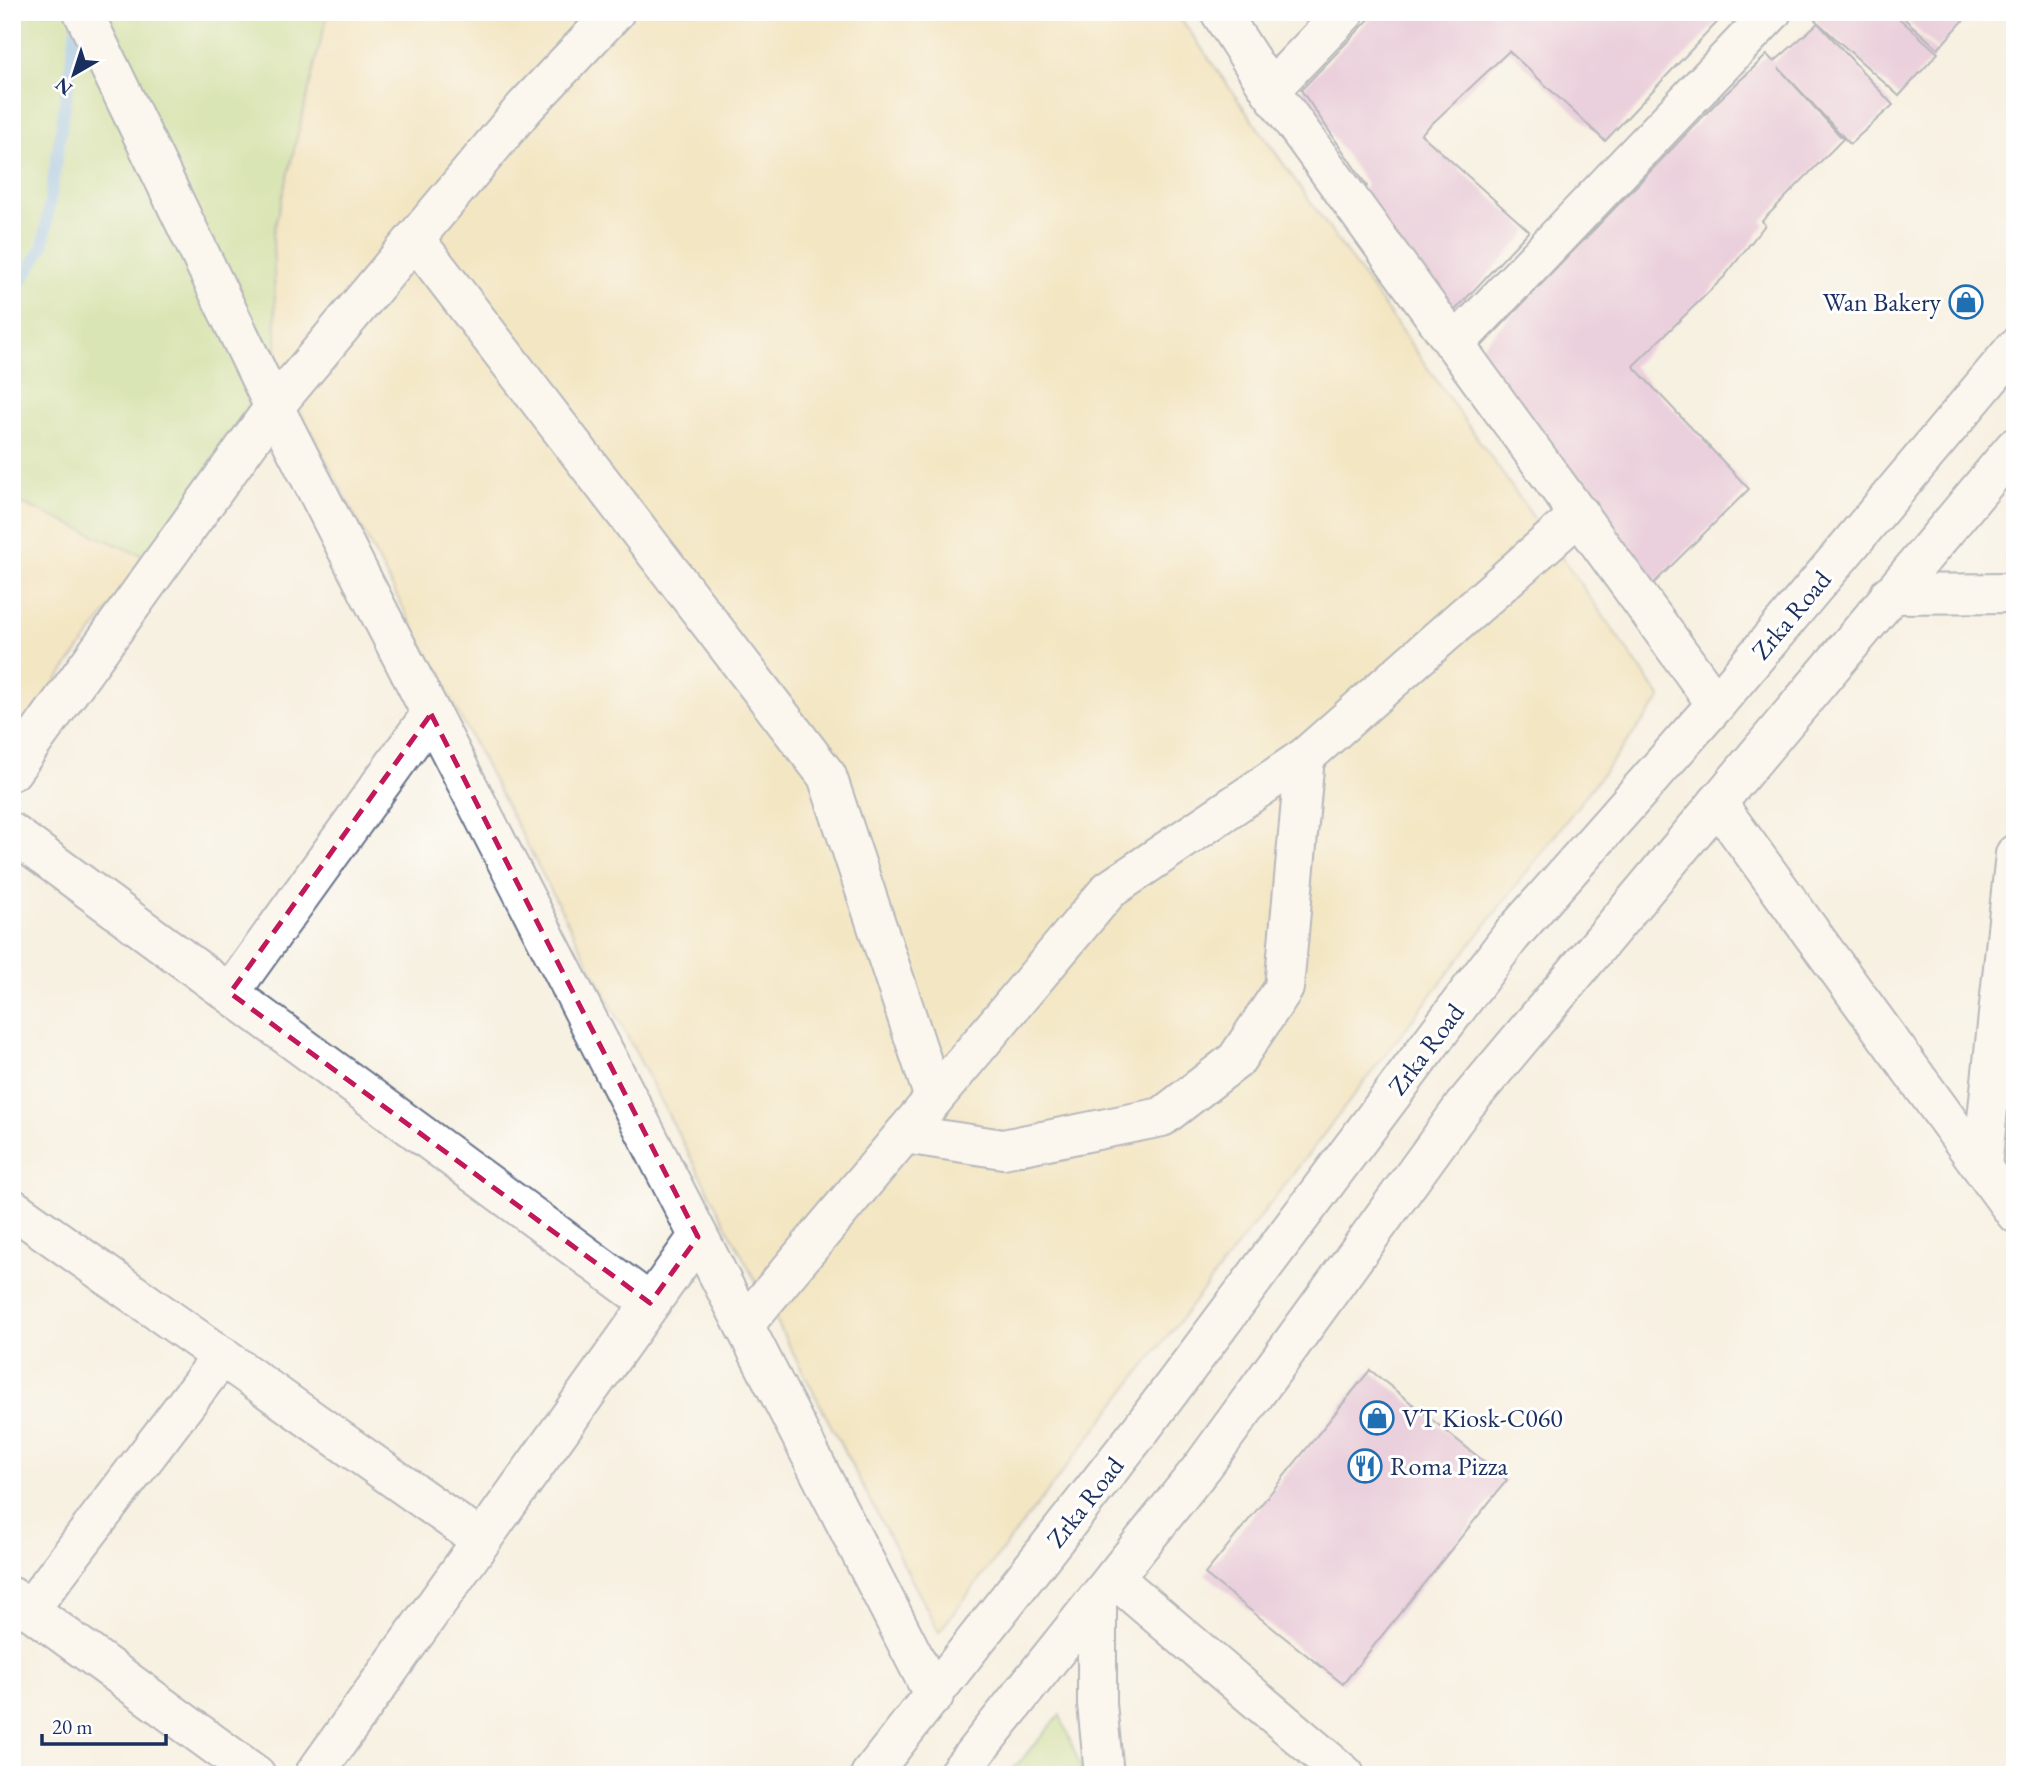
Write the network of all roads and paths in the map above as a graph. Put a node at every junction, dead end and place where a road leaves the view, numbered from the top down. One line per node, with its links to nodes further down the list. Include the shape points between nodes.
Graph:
1 (83, 12): 10 (street)
2 (615, 12): 7 (street, via 525,107)
3 (1220, 12): 6 (street)
4 (1345, 12): 6 (street)
5 (1772, 12): 8 (street)
6 (1270, 90): 8 (street)
7 (415, 239): 10 (street); 23 (street, via 827,776)
8 (1455, 344): 12 (street)
9 (2015, 348): 15 (street, Zrka Road)
10 (274, 407): 16 (street); 18 (street)
11 (2015, 447): 14 (street)
12 (1580, 514): 15 (street); 17 (street)
13 (2015, 593): 14 (street)
14 (1890, 594): 19 (street)
15 (1716, 704): 35 (street, Zrka Road, via 1511,936 1142,1428)
16 (431, 714): 22 (street); 28 (street)
17 (1305, 757): 23 (street, via 1109,890); 24 (street, via 1284,988 1236,1059 1162,1116 1003,1149)
18 (12, 771)
19 (1717, 803): 25 (street); 33 (street, via 1464,1106 1203,1466)
20 (12, 832): 22 (street)
21 (2015, 854): 25 (street)
22 (230, 993): 29 (street)
23 (934, 1098): 24 (street)
24 (905, 1134): 30 (street)
25 (1982, 1166): 27 (street)
26 (12, 1208): 31 (street)
27 (2015, 1213)
28 (698, 1237): 29 (street); 30 (street)
29 (650, 1303): 32 (street)
30 (744, 1325): 35 (street)
31 (222, 1356): 32 (street); 34 (street)
32 (481, 1540): 37 (street)
33 (1105, 1589): 39 (street); 40 (street, via 1097,1704); 41 (street)
34 (21, 1603): 36 (street)
35 (934, 1696): 38 (street, Zrka Road)
36 (256, 1775)
37 (314, 1775)
38 (870, 1775)
39 (957, 1775)
40 (1104, 1775)
41 (1345, 1775)

